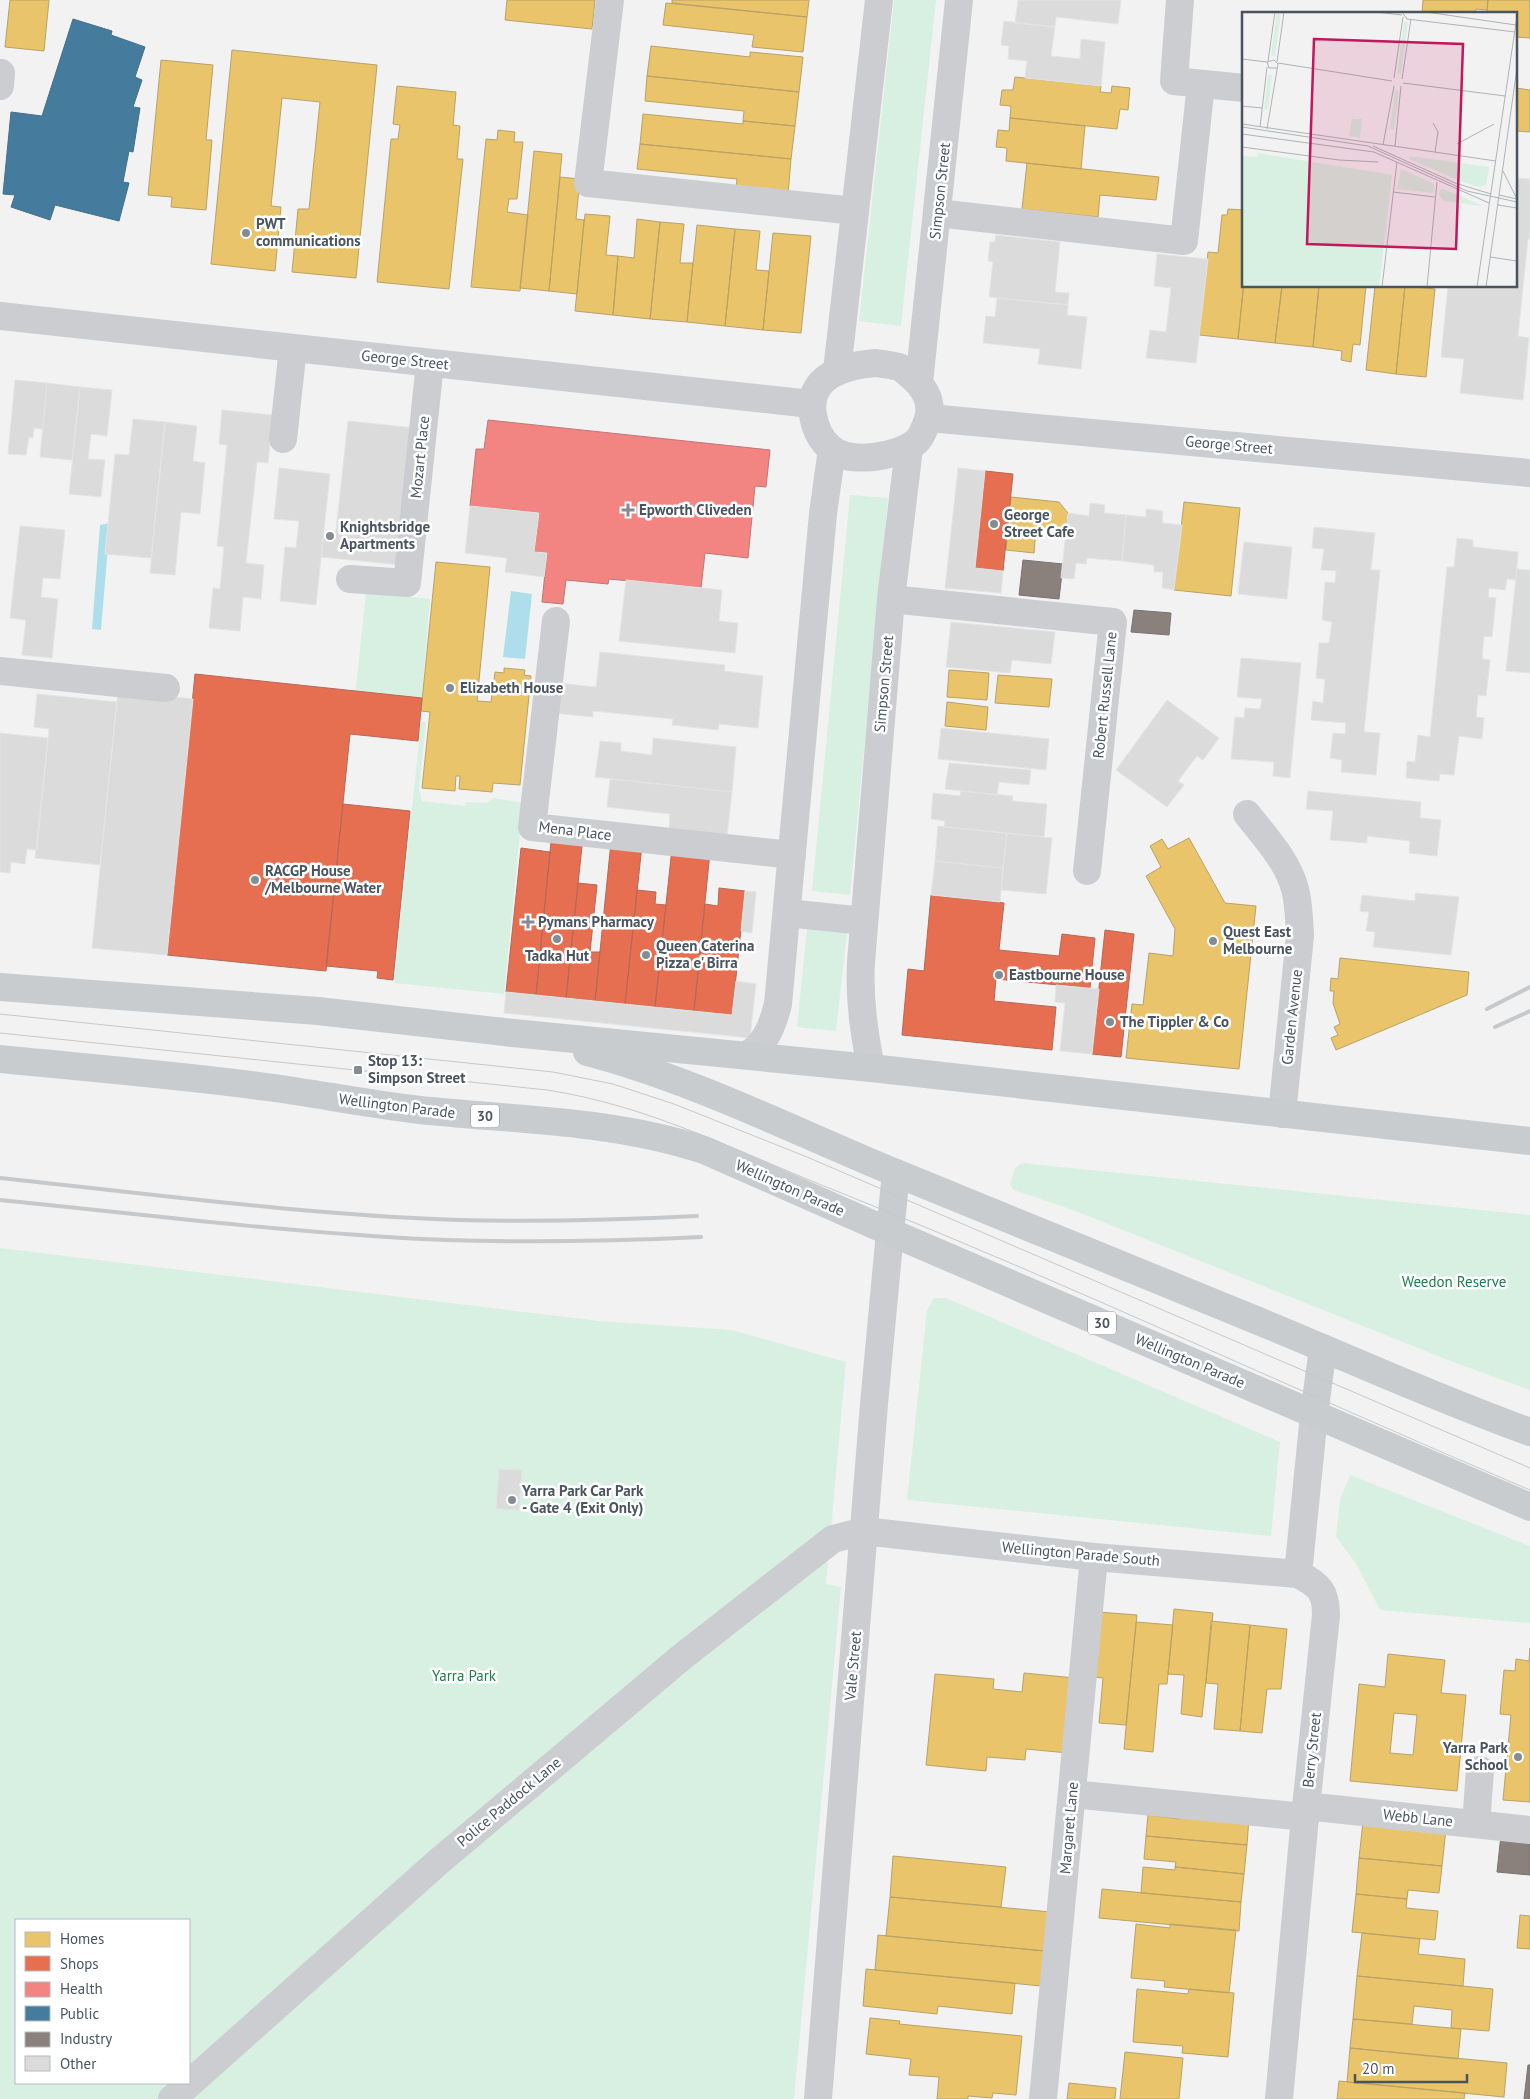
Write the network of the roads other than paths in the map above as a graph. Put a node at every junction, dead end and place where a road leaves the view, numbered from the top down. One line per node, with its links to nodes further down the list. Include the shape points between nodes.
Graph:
1 (610, 0): 7 (street, via 588,183)
2 (878, 0): 7 (street)
3 (959, 0): 8 (street, Simpson Street)
4 (1180, 0): 5 (street, via 1174,81)
5 (1201, 84): 6 (street); 8 (street, via 1184,241)
6 (1242, 88)
7 (855, 211): 12 (street)
8 (937, 213): 13 (street, Simpson Street)
9 (0, 316): 10 (street, George Street)
10 (293, 348): 11 (street, George Street); 16 (street)
11 (430, 363): 14 (street, George Street); 20 (street, Mozart Place, via 407,583)
12 (837, 371): 13 (street, via 876,363 901,367); 14 (street, via 821,381)
13 (920, 383): 15 (street, via 929,398)
14 (811, 404): 18 (street, via 819,436)
15 (929, 418): 17 (street, via 920,438); 19 (street, George Street)
16 (283, 439)
17 (909, 448): 18 (street, via 872,458); 21 (street, Simpson Street)
18 (832, 449): 26 (street)
19 (1530, 473)
20 (350, 579)
21 (891, 599): 27 (street, Robert Russell Lane, via 1113,622); 29 (street, Simpson Street)
22 (556, 621): 26 (street, Mena Place, via 532,828)
23 (0, 671): 24 (street)
24 (166, 688)
25 (1247, 814): 35 (street, Garden Avenue, via 1286,867 1295,888 1298,909 1300,936)
26 (792, 855): 28 (street)
27 (1087, 871)
28 (787, 913): 29 (street); 32 (street, via 774,1020 766,1037)
29 (864, 921): 34 (street, Simpson Street, via 860,992)
30 (0, 987): 31 (main road, via 318,1011)
31 (513, 1033): 32 (main road); 37 (main road, via 657,1074)
32 (747, 1055): 34 (main road)
33 (0, 1059): 38 (main road, Wellington Parade / 30, via 265,1087 375,1105 658,1136 704,1150)
34 (871, 1068): 35 (main road)
35 (1282, 1114): 36 (main road)
36 (1530, 1141)
37 (896, 1173): 38 (main road); 39 (main road)
38 (890, 1232): 40 (main road, Wellington Parade / 30); 43 (street, Vale Street)
39 (1323, 1348): 40 (main road); 41 (main road)
40 (1314, 1415): 42 (main road, Wellington Parade / 30); 45 (street)
41 (1530, 1432)
42 (1530, 1507)
43 (864, 1531): 44 (street, Wellington Parade South); 51 (street, Police Paddock Lane, via 832,1539 683,1656 436,1863); 54 (street, Vale Street)
44 (1094, 1557): 45 (street, Wellington Parade South); 47 (street, Margaret Lane)
45 (1298, 1574): 48 (street, Berry Street, via 1317,1585 1326,1600)
46 (1480, 1770): 49 (street)
47 (1072, 1794): 48 (street, Webb Lane); 55 (street, Margaret Lane)
48 (1305, 1811): 49 (street, Webb Lane); 56 (street, Berry Street)
49 (1476, 1824): 50 (street, Webb Lane)
50 (1530, 1830)
51 (190, 2083)
52 (189, 2084): 53 (street, Police Paddock Lane)
53 (172, 2099)
54 (818, 2099)
55 (1043, 2099)
56 (1279, 2099)

